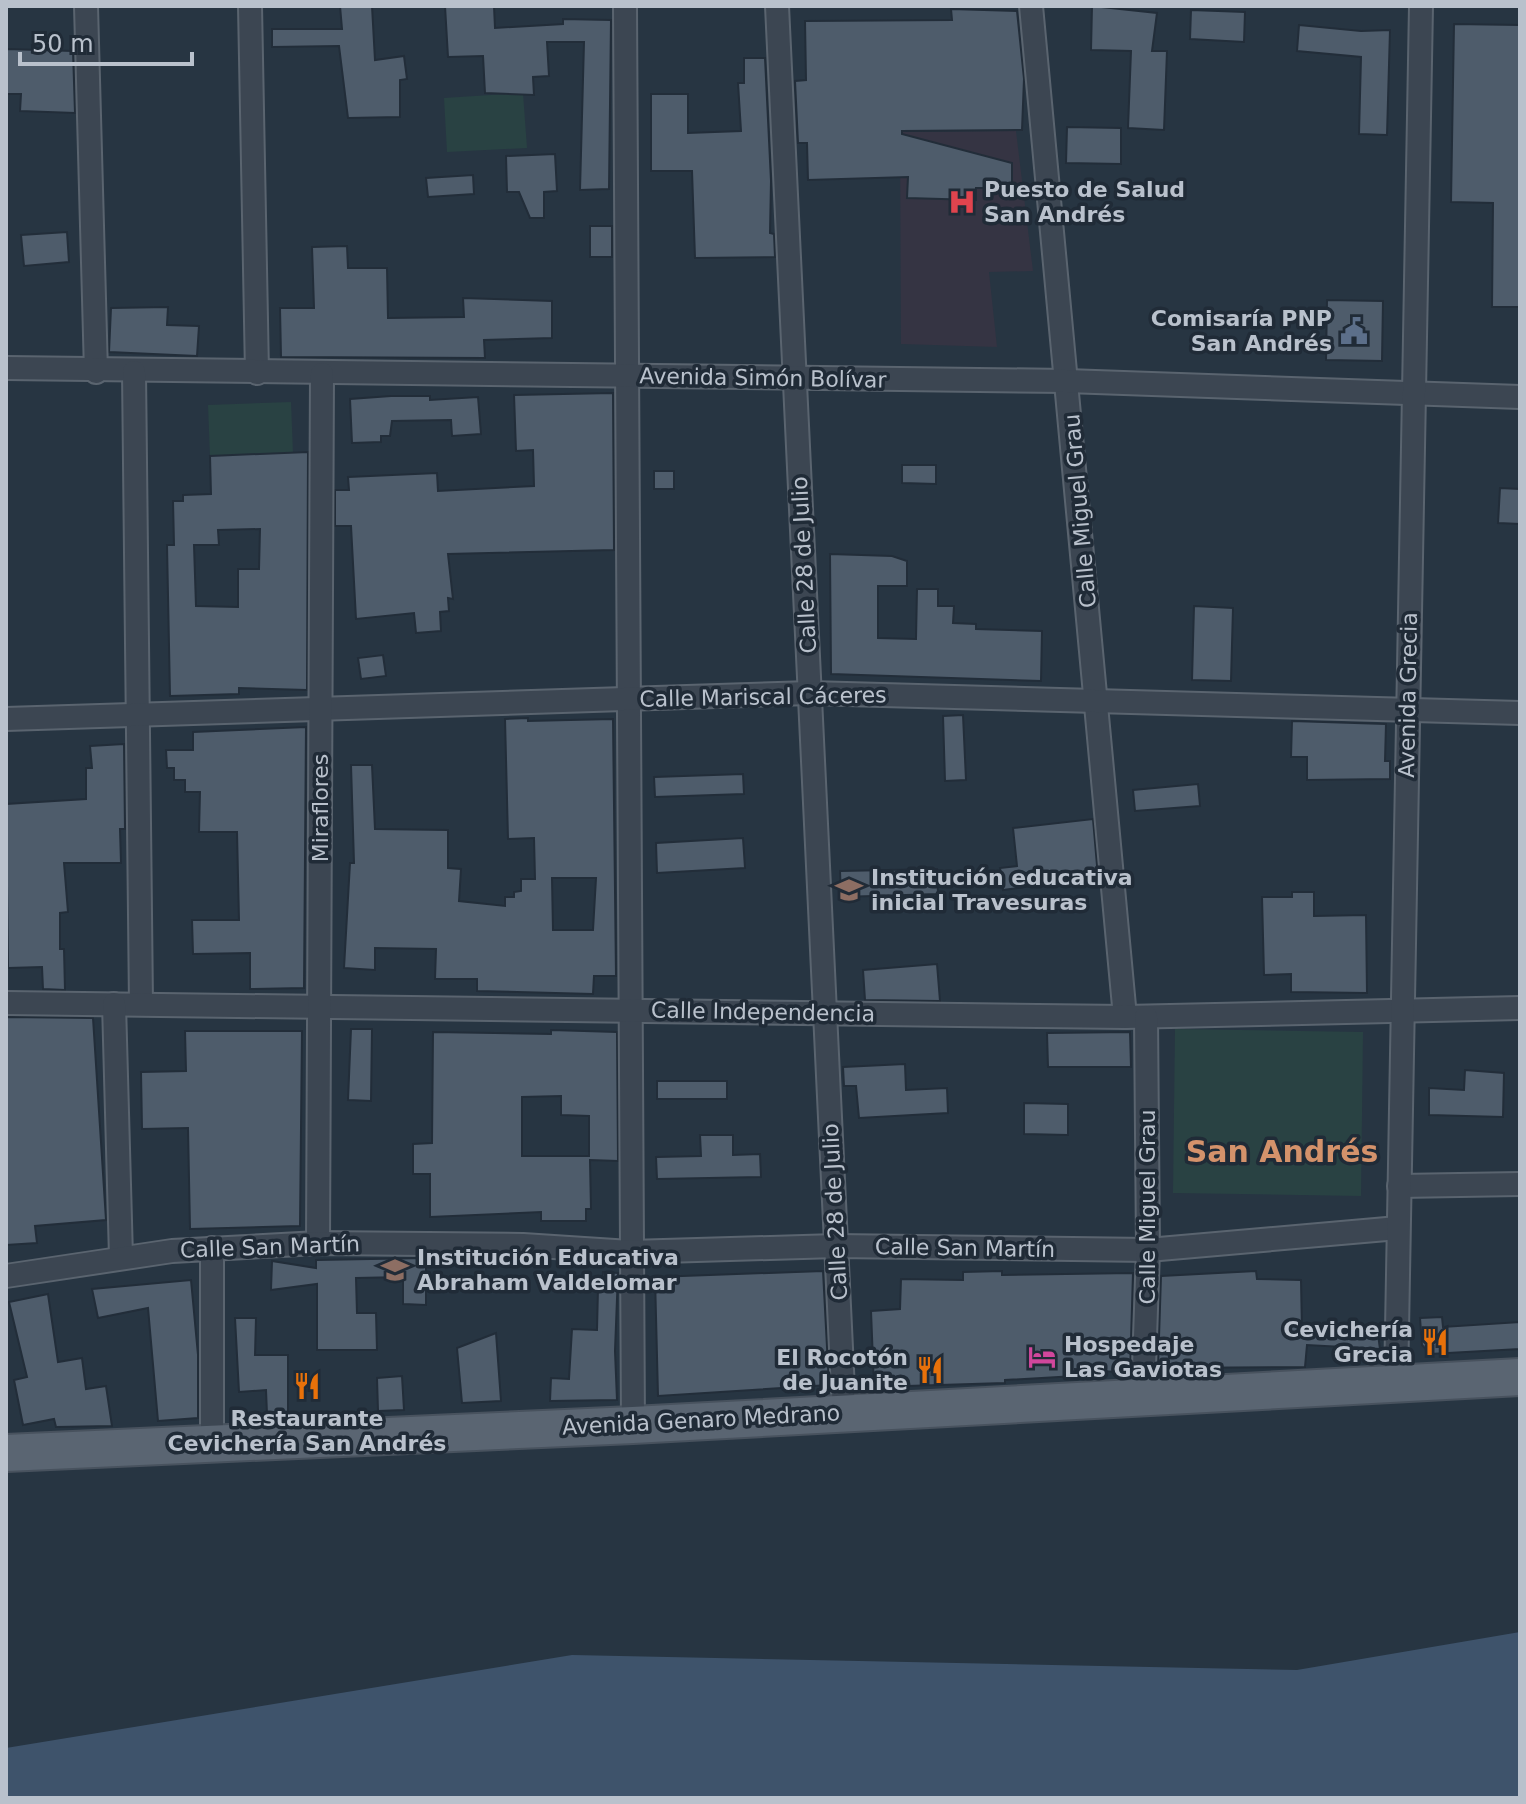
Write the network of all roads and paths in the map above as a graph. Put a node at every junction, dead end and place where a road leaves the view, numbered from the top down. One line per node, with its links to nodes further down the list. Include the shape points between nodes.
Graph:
1 (86, 6): 8 (street)
2 (250, 6): 10 (street)
3 (625, 6): 12 (street)
4 (777, 6): 13 (street, Calle 28 de Julio)
5 (1031, 6): 14 (street, Calle Miguel Grau)
6 (1421, 6): 15 (street, Avenida Grecia)
7 (6, 368): 8 (street, Avenida Simón Bolívar)
8 (96, 372): 9 (street, Avenida Simón Bolívar)
9 (134, 372): 10 (street, Avenida Simón Bolívar); 23 (street)
10 (257, 373): 11 (street, Avenida Simón Bolívar)
11 (322, 374): 12 (street, Avenida Simón Bolívar); 20 (street, Miraflores)
12 (627, 376): 13 (street, Avenida Simón Bolívar); 18 (street)
13 (795, 378): 14 (street, Avenida Simón Bolívar); 17 (street, Calle 28 de Julio)
14 (1067, 381): 15 (street, Avenida Simón Bolívar); 19 (street, Calle Miguel Grau)
15 (1414, 395): 16 (street, Avenida Simón Bolívar); 21 (street, Avenida Grecia)
16 (1520, 397)
17 (810, 693): 18 (street, Calle Mariscal Cáceres); 19 (street, Calle Mariscal Cáceres); 32 (street, Calle 28 de Julio)
18 (628, 699): 20 (street, Calle Mariscal Cáceres); 31 (street)
19 (1098, 701): 21 (street, Calle Mariscal Cáceres); 33 (street, Calle Miguel Grau)
20 (320, 709): 23 (street, Calle Mariscal Cáceres); 28 (street, Miraflores)
21 (1408, 710): 22 (street, Calle Mariscal Cáceres); 30 (street, Avenida Grecia)
22 (1520, 713)
23 (138, 715): 24 (street, Calle Mariscal Cáceres); 27 (street)
24 (6, 719)
25 (6, 1003): 26 (street, Calle Independencia)
26 (114, 1004): 27 (street, Calle Independencia); 42 (street)
27 (141, 1004): 28 (street, Calle Independencia)
28 (319, 1007): 31 (street, Calle Independencia); 37 (street, Miraflores)
29 (1520, 1008): 30 (street, Calle Independencia)
30 (1401, 1010): 33 (street, Calle Independencia); 35 (street, Avenida Grecia)
31 (630, 1011): 32 (street, Calle Independencia); 41 (street)
32 (826, 1013): 33 (street, Calle Independencia); 38 (street, Calle 28 de Julio)
33 (1136, 1017): 40 (street, Calle Miguel Grau)
34 (1520, 1184): 35 (street)
35 (1399, 1186): 36 (street, Avenida Grecia)
36 (1398, 1228): 40 (street, Calle San Martín); 45 (street, Avenida Grecia)
37 (318, 1243): 39 (street, Calle San Martín); 41 (street, Calle San Martín)
38 (836, 1246): 40 (street, Calle San Martín); 41 (street, Calle San Martín); 47 (street, Calle 28 de Julio)
39 (212, 1248): 42 (street, Calle San Martín); 49 (street)
40 (1148, 1250): 46 (street, Calle Miguel Grau)
41 (630, 1252): 48 (street)
42 (121, 1257): 43 (street, Calle San Martín)
43 (6, 1276)
44 (1520, 1377): 45 (main road, Avenida Genaro Medrano)
45 (1396, 1385): 46 (main road, Avenida Genaro Medrano)
46 (1143, 1396): 47 (main road, Avenida Genaro Medrano)
47 (844, 1411): 48 (main road, Avenida Genaro Medrano)
48 (633, 1425): 49 (main road, Avenida Genaro Medrano)
49 (212, 1446): 50 (main road, Avenida Genaro Medrano)
50 (6, 1453)

